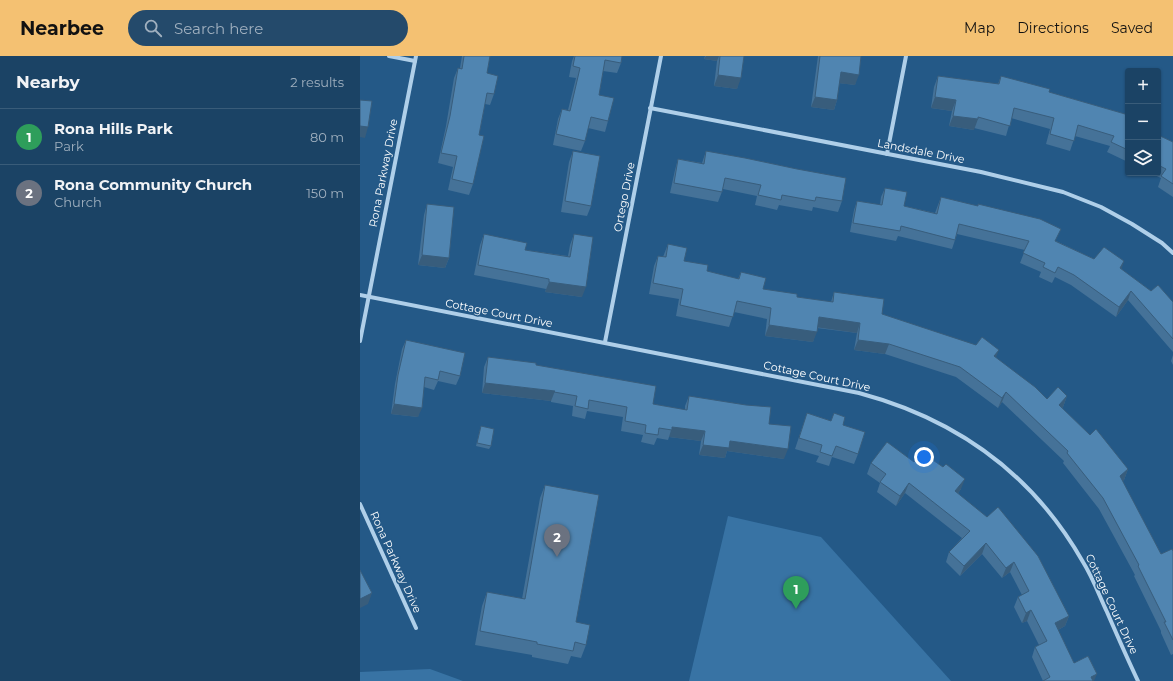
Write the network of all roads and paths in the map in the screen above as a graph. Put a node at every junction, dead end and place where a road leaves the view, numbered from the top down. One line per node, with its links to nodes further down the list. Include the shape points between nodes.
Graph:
1 (389, 56): 5 (street)
2 (416, 56): 5 (street, Rona Parkway Drive)
3 (660, 56): 6 (street, Ortego Drive)
4 (906, 56): 7 (street)
5 (415, 61): 10 (street, Rona Parkway Drive)
6 (650, 108): 7 (street, Landsdale Drive); 12 (street, Ortego Drive)
7 (887, 154): 8 (street, Landsdale Drive, via 981,172 1063,192 1101,207 1132,224)
8 (1173, 253)
9 (360, 295): 10 (street, Cottage Court Drive)
10 (368, 296): 11 (street, Rona Parkway Drive); 12 (street, Cottage Court Drive)
11 (360, 341)
12 (605, 342): 15 (street, Cottage Court Drive, via 859,392 914,411 971,441 1001,463 1028,488 1067,535 1092,577)
13 (360, 505): 14 (street, Rona Parkway Drive)
14 (416, 628)
15 (1138, 681)

